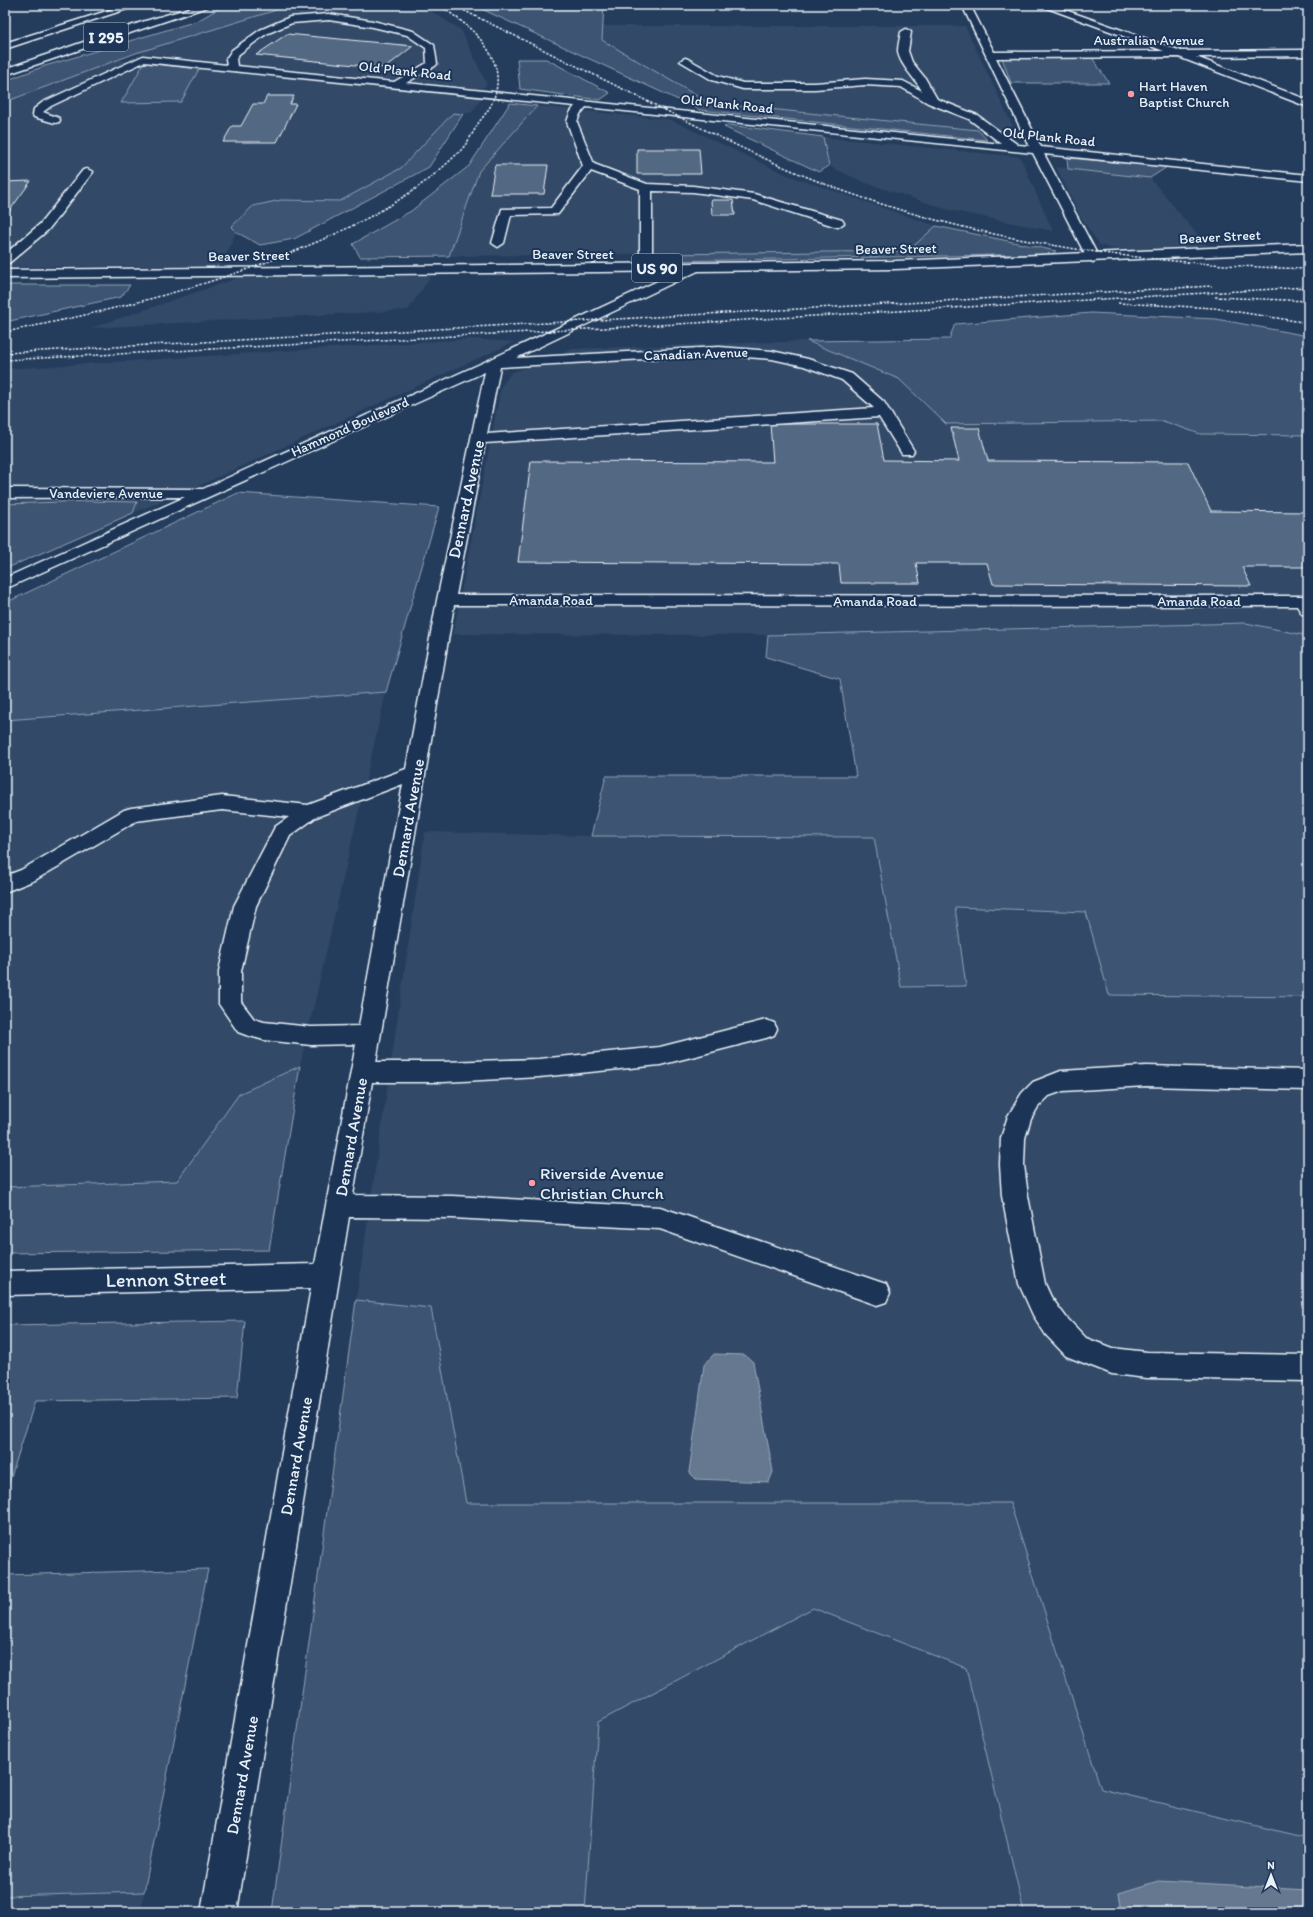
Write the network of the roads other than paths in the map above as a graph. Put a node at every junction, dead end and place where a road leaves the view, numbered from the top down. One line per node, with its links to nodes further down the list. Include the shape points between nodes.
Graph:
1 (135, 5): 6 (main road, I 295)
2 (209, 5): 12 (main road, I 295)
3 (966, 5): 9 (main road)
4 (1044, 5): 8 (main road)
5 (906, 32): 16 (main road, via 903,51 907,63 920,78)
6 (5, 46)
7 (1308, 53): 8 (main road, Australian Avenue)
8 (1181, 54): 9 (main road, Australian Avenue); 17 (main road)
9 (991, 55): 21 (main road)
10 (685, 61): 16 (main road, via 715,78 743,86 816,86 865,82 903,84)
11 (232, 68): 13 (main road, Old Plank Road); 15 (main road, via 231,59 235,52 263,32 290,20 329,17 410,33 432,47 432,64); 19 (main road, Old Plank Road, via 143,59 47,104 38,111 38,115)
12 (5, 72)
13 (301, 75): 14 (main road); 15 (main road, Old Plank Road)
14 (291, 85)
15 (395, 85): 18 (main road, Old Plank Road)
16 (932, 101): 20 (main road, via 974,117)
17 (1305, 101)
18 (583, 104): 20 (main road, Old Plank Road); 22 (main road, via 575,113 572,122)
19 (55, 120)
20 (1018, 149): 21 (main road, Old Plank Road)
21 (1037, 151): 24 (main road, Old Plank Road); 29 (main road)
22 (589, 166): 25 (main road); 27 (main road, via 554,212 506,211)
23 (87, 172): 30 (main road, via 44,227)
24 (1308, 178)
25 (646, 187): 26 (main road, via 754,196); 31 (main road)
26 (838, 223)
27 (498, 243)
28 (1308, 248): 29 (main road, Beaver Street / US 90)
29 (1093, 258): 32 (main road, Beaver Street / US 90)
30 (5, 260)
31 (646, 268): 32 (main road, Beaver Street / US 90); 33 (main road, Beaver Street / US 90)
32 (694, 268): 34 (main road, Hammond Boulevard)
33 (5, 274)
34 (494, 363): 35 (main road, Canadian Avenue, via 719,351 756,352 808,363 848,377 878,405); 36 (main road, Dennard Avenue); 38 (main road, Hammond Boulevard)
35 (882, 412): 36 (main road); 37 (main road, Canadian Avenue)
36 (478, 439): 41 (main road, Dennard Avenue)
37 (907, 451)
38 (206, 492): 39 (main road, Vandeviere Avenue); 40 (main road, Hammond Boulevard)
39 (5, 493)
40 (5, 584)
41 (446, 600): 42 (main road, Amanda Road); 43 (main road, Dennard Avenue)
42 (1306, 606)
43 (416, 772): 44 (main road); 47 (main road, Dennard Avenue)
44 (309, 812): 45 (main road, via 222,803 132,815 28,876); 47 (main road, via 282,832 245,906 230,971 230,1004 246,1026 264,1031 311,1036)
45 (5, 884)
46 (766, 1029): 48 (main road, via 660,1056 539,1068)
47 (369, 1035): 48 (main road, Dennard Avenue)
48 (362, 1072): 50 (main road, Dennard Avenue)
49 (1308, 1080): 54 (main road, via 1146,1076 1061,1081 1041,1089 1020,1116 1013,1138 1012,1165 1017,1210 1032,1284 1042,1306 1076,1347 1112,1361 1147,1365)
50 (339, 1206): 51 (main road, Dennard Avenue); 53 (main road, via 452,1207 660,1218)
51 (326, 1276): 52 (main road, Lennon Street); 55 (main road, Dennard Avenue)
52 (5, 1283)
53 (876, 1294)
54 (1308, 1368)
55 (219, 1912)

